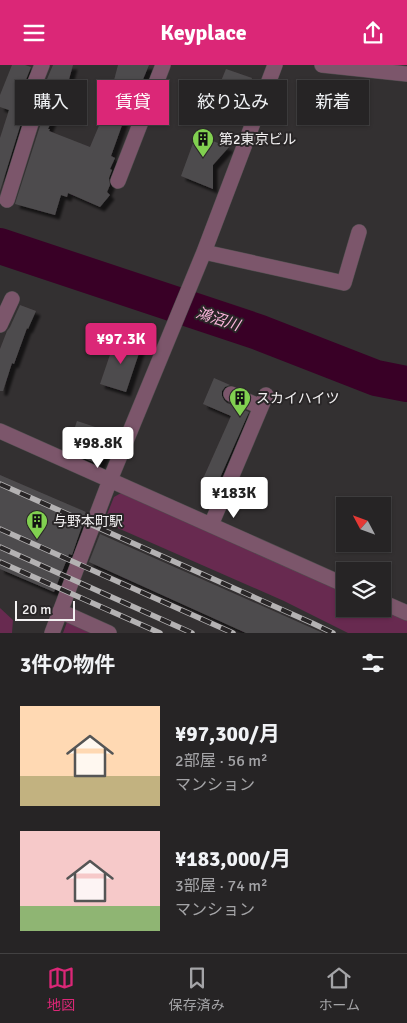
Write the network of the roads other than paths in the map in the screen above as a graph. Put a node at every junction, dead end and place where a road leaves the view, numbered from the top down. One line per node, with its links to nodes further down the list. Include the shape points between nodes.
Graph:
1 (42, 65): 7 (street, via 26,105 32,120)
2 (163, 65): 6 (street)
3 (275, 65): 9 (street)
4 (322, 65): 5 (street)
5 (407, 74)
6 (118, 181)
7 (7, 201)
8 (359, 233): 9 (street, via 344,283)
9 (204, 253): 14 (street)
10 (12, 299): 11 (street)
11 (0, 325)
12 (231, 394): 15 (street, via 264,401)
13 (0, 431): 14 (street)
14 (110, 480): 15 (street); 18 (street)
15 (211, 525): 16 (street)
16 (336, 581)
17 (391, 606): 19 (street)
18 (60, 611): 20 (street); 21 (street)
19 (407, 613)
20 (52, 633)
21 (109, 633)

